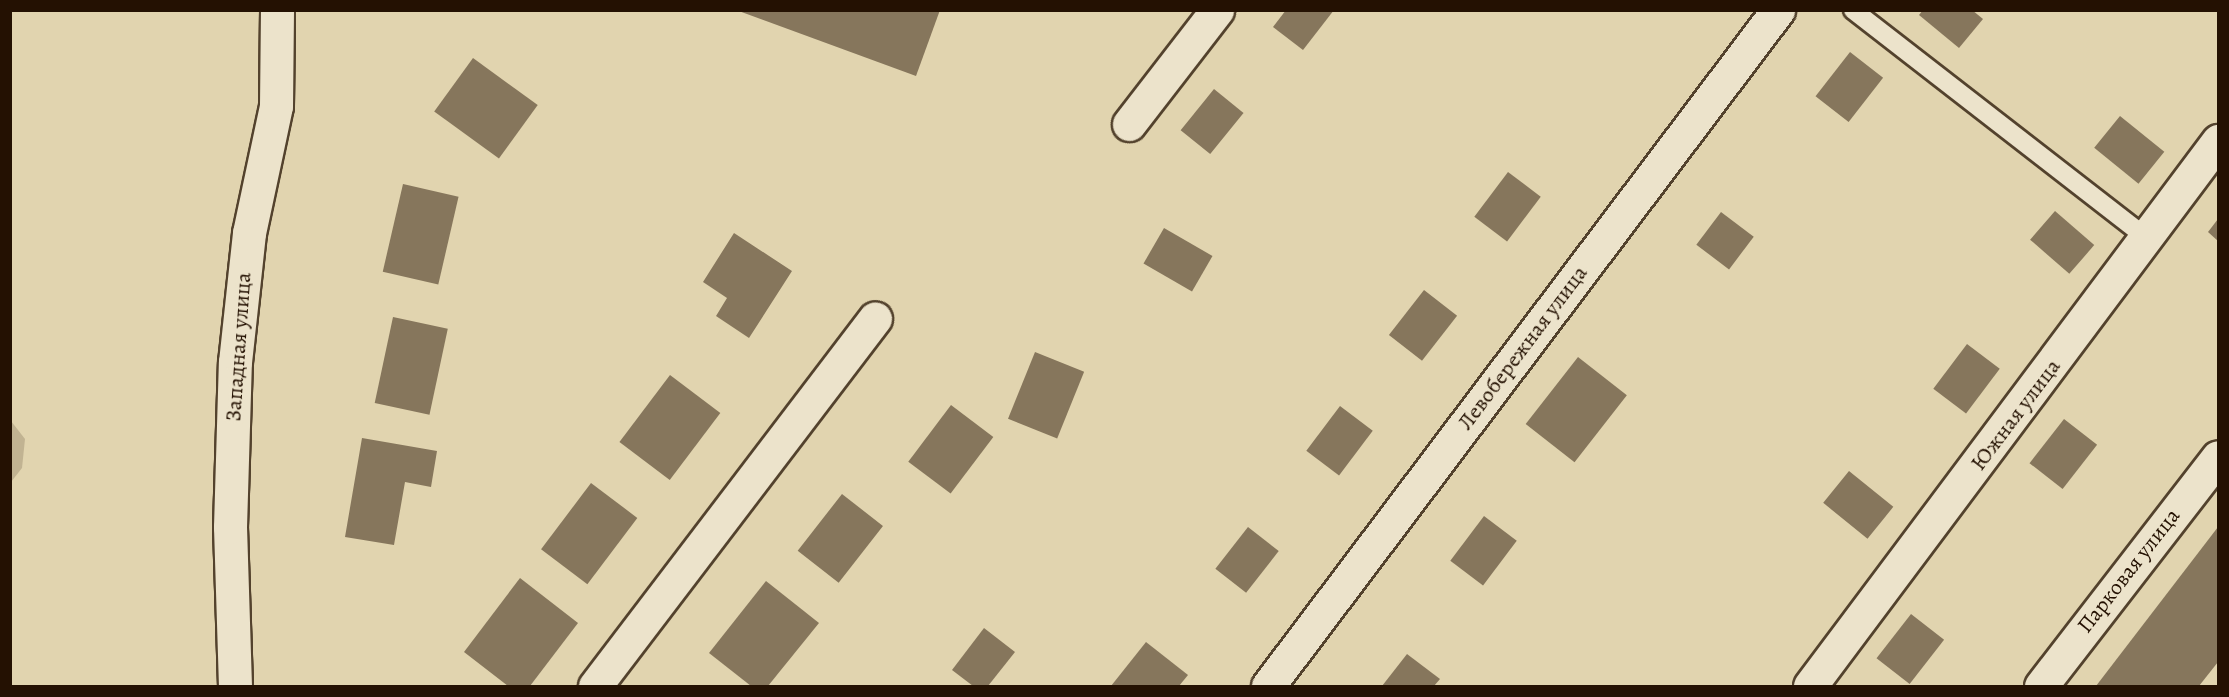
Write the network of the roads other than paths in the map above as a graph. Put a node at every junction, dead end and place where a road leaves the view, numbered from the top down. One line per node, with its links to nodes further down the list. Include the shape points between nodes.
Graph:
1 (277, 10): 10 (street, Западная улица, via 276,106 249,233 235,363 230,527)
2 (1217, 10): 5 (street)
3 (1778, 10): 12 (street, Левобережная улица)
4 (1853, 10): 7 (lane)
5 (1129, 124)
6 (2218, 141): 7 (street, Южная улица)
7 (2148, 239): 13 (street, Южная улица)
8 (875, 319): 11 (street)
9 (2218, 457): 14 (street, Парковая улица)
10 (235, 687)
11 (595, 687)
12 (1268, 687)
13 (1810, 687)
14 (2041, 687)

